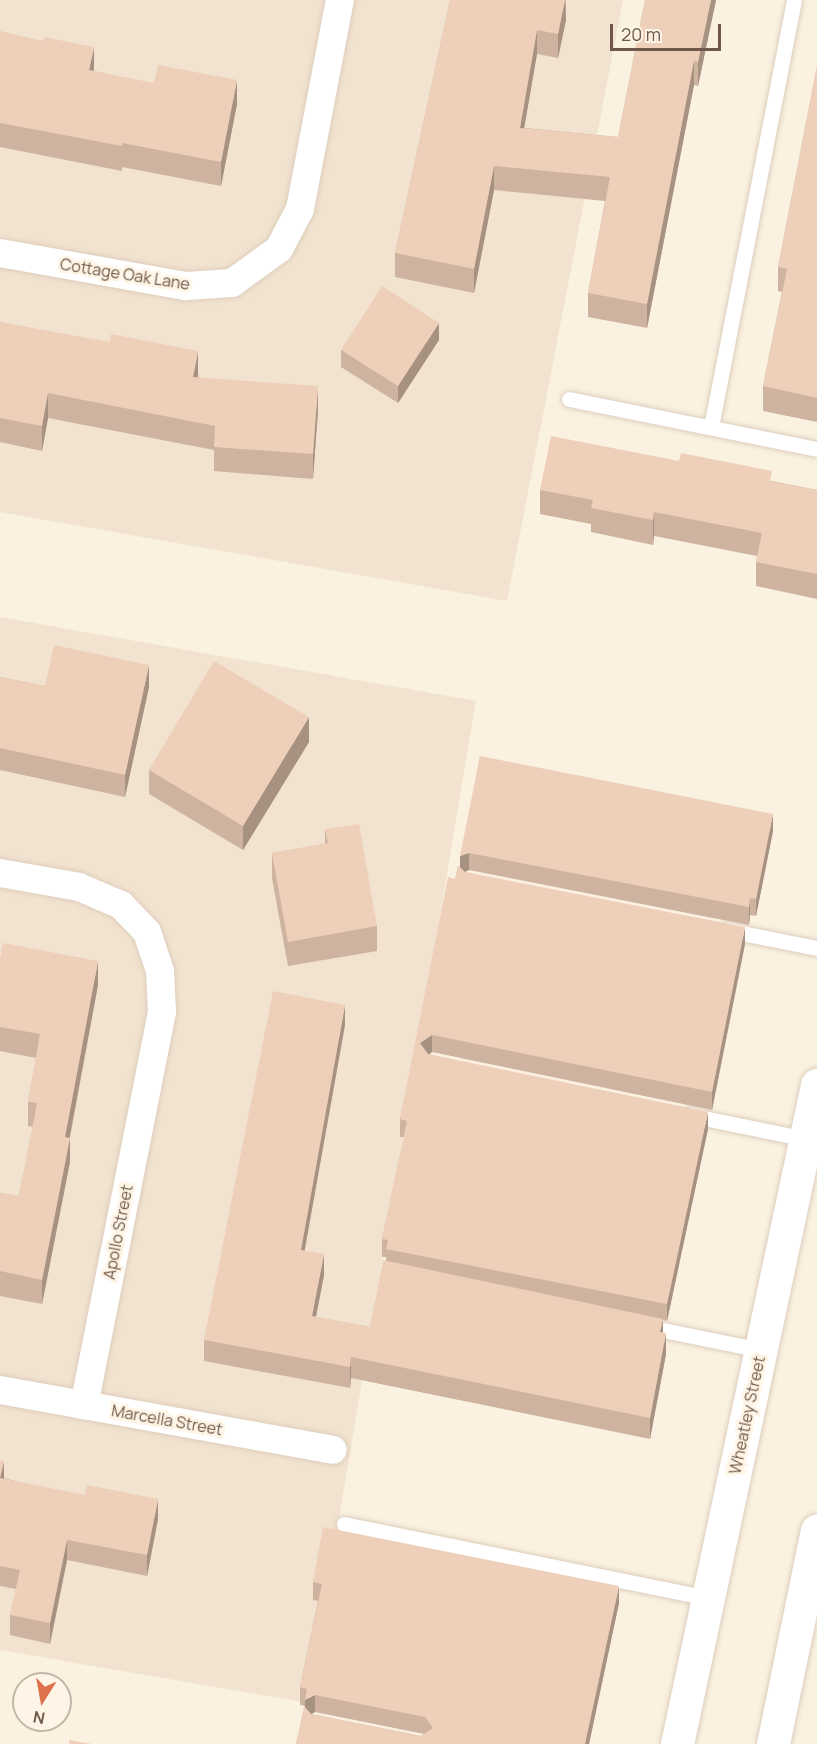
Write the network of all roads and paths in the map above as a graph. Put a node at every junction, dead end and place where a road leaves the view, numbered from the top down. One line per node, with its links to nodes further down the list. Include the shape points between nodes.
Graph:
1 (339, 0): 3 (street, Cottage Oak Lane, via 300,208 279,249 232,283 186,286)
2 (794, 0): 5 (lane)
3 (0, 253)
4 (569, 399): 5 (lane)
5 (711, 428): 6 (lane)
6 (817, 449)
7 (0, 873): 16 (street, Apollo Street, via 79,887 121,905 147,932 160,971 162,1012)
8 (712, 928): 9 (lane)
9 (817, 948)
10 (817, 1085): 12 (main road, Wheatley Street)
11 (677, 1112): 12 (lane)
12 (806, 1139): 14 (main road, Wheatley Street)
13 (622, 1322): 14 (lane)
14 (761, 1350): 20 (main road, Wheatley Street)
15 (0, 1390): 16 (street, Marcella Street)
16 (84, 1405): 17 (street, Marcella Street)
17 (333, 1450)
18 (344, 1524): 20 (lane)
19 (817, 1530): 22 (main road)
20 (708, 1598): 21 (main road, Wheatley Street)
21 (677, 1744)
22 (773, 1744)

